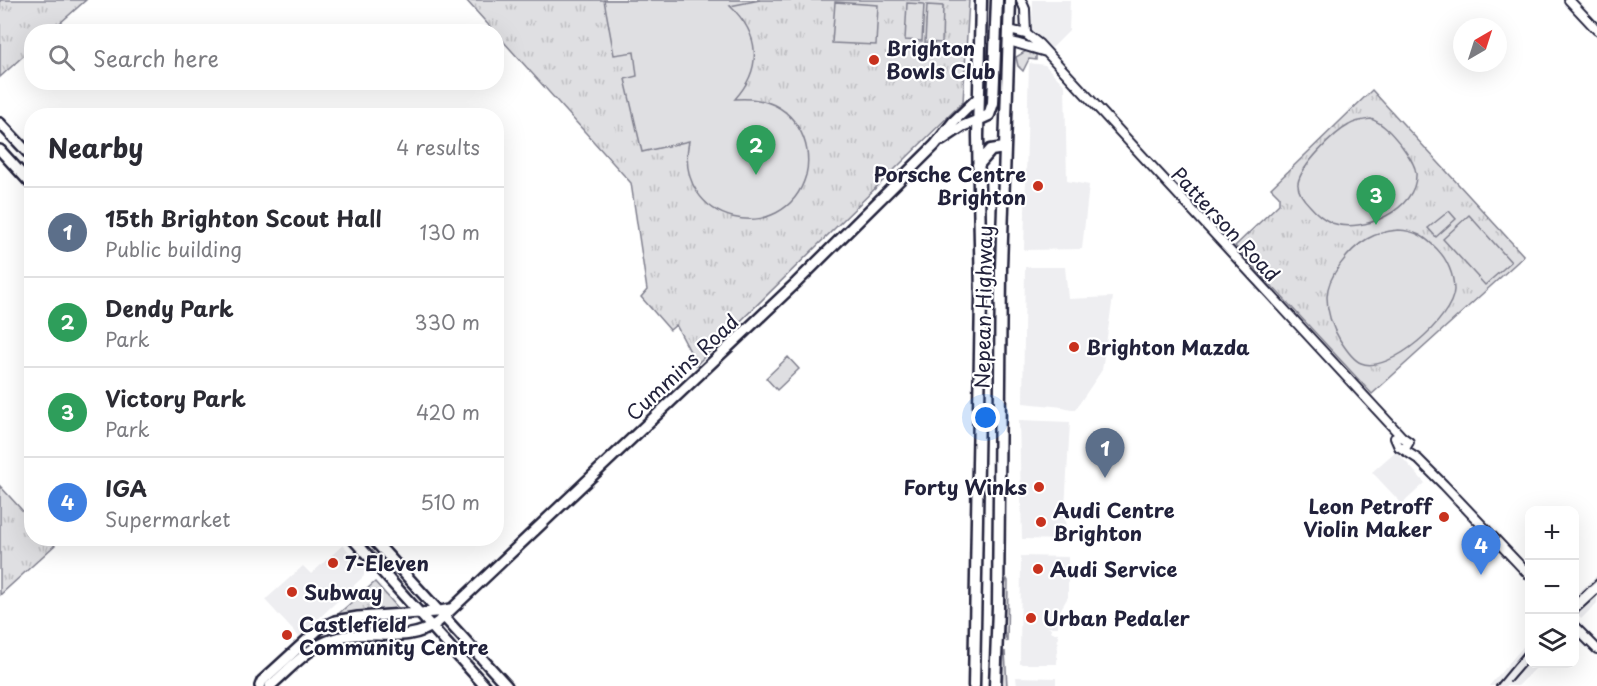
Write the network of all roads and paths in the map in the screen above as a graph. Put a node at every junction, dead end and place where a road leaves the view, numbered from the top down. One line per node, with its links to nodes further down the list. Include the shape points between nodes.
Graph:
1 (981, 0): 6 (highway, Nepean Highway)
2 (997, 0): 8 (highway)
3 (1010, 0): 10 (highway, Nepean Highway)
4 (1021, 0): 9 (street)
5 (1569, 0): 7 (street)
6 (980, 28): 8 (highway); 12 (highway, Nepean Highway)
7 (1597, 30)
8 (996, 33): 10 (highway); 13 (highway, via 992,108 988,116)
9 (1026, 34): 10 (street, Patterson Road); 11 (street, Patterson Road)
10 (1009, 35): 11 (street, Patterson Road); 17 (highway, Nepean Highway)
11 (1046, 52): 21 (street, Patterson Road)
12 (978, 98): 13 (highway, Nepean Highway); 15 (main road, Cummins Road)
13 (978, 120): 15 (main road, Cummins Road); 19 (highway, Nepean Highway)
14 (0, 123): 16 (main road)
15 (935, 145): 32 (main road, Cummins Road, via 719,357)
16 (24, 148)
17 (1004, 148): 19 (highway, via 991,150); 23 (highway, Nepean Highway)
18 (0, 150): 20 (main road)
19 (978, 165): 22 (highway, Nepean Highway)
20 (24, 176)
21 (1399, 438): 24 (street); 25 (street, Patterson Road, via 1397,445)
22 (979, 441): 23 (highway); 43 (highway, Nepean Highway)
23 (999, 441): 44 (highway, Nepean Highway)
24 (1410, 444): 25 (street); 26 (street)
25 (1401, 448): 26 (street)
26 (1418, 459): 30 (street)
27 (359, 546): 31 (main road)
28 (380, 546): 29 (main road)
29 (399, 566): 31 (main road); 32 (main road)
30 (1525, 571)
31 (387, 577): 33 (main road)
32 (445, 612): 33 (main road); 34 (main road, Cummins Road); 42 (main road)
33 (420, 614): 34 (main road); 39 (main road, via 351,618 327,624)
34 (431, 627): 40 (main road, via 406,636 357,635 333,639 315,647); 41 (main road)
35 (1579, 627): 37 (street)
36 (1579, 629): 37 (street)
37 (1582, 632): 38 (street)
38 (1597, 649)
39 (260, 686)
40 (270, 686)
41 (485, 686)
42 (507, 686)
43 (974, 686)
44 (994, 686)

